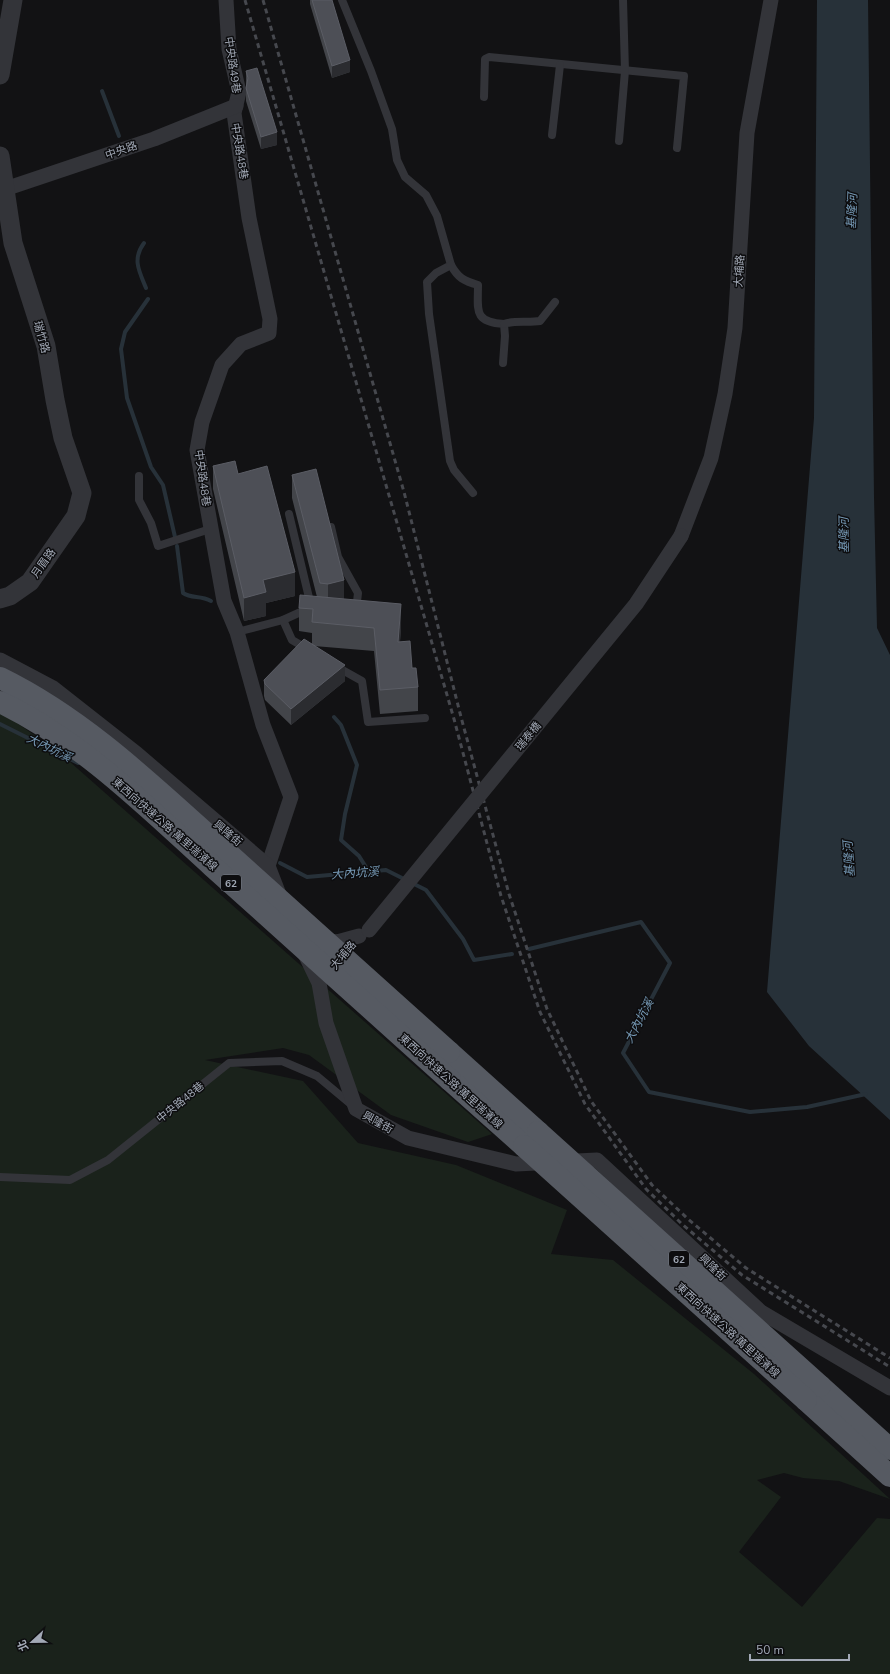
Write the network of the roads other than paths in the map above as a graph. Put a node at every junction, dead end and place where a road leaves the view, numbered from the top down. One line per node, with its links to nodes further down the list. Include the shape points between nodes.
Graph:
1 (13, 0): 8 (street)
2 (226, 0): 10 (street, 中央路49巷, via 229,50 239,92)
3 (342, 0): 16 (lane, via 392,129 396,160 405,177 426,195 437,216)
4 (623, 0): 7 (lane)
5 (771, 0): 26 (street, 大埔路, via 747,133 735,328 725,394 711,458)
6 (560, 65): 7 (lane); 9 (lane, via 489,57 485,59); 11 (lane)
7 (625, 71): 12 (lane); 13 (lane, via 684,76)
8 (0, 76)
9 (484, 97)
10 (236, 106): 15 (street, 中央路, via 154,139); 25 (street, 中央路48巷, via 234,113 250,218 270,319 269,333 241,344 222,365 202,422 197,450)
11 (552, 135)
12 (619, 140)
13 (677, 148)
14 (0, 156): 15 (street, 瑞竹路)
15 (5, 189): 23 (street, 瑞竹路, via 14,243 46,346 64,438 82,493)
16 (451, 265): 18 (lane, via 457,276 478,285 478,314 482,319); 21 (lane, via 436,273 427,282 429,314 450,461)
17 (555, 302): 18 (lane, via 540,321)
18 (504, 324): 19 (lane)
19 (503, 363)
20 (139, 476): 25 (lane, via 139,500 151,523 158,546)
21 (473, 494)
22 (289, 514): 29 (lane, via 315,611 305,610)
23 (76, 516): 27 (street, 月眉路, via 30,582 10,596)
24 (329, 522): 28 (lane, via 338,557 358,593 357,610)
25 (210, 529): 30 (street, 中央路48巷, via 224,601)
26 (681, 536): 39 (street, 瑞泰橋, bridge, via 636,604)
27 (0, 599)
28 (350, 614)
29 (283, 620): 30 (lane); 31 (lane, via 292,640)
30 (237, 632): 37 (street, 中央路48巷, via 263,725 290,797)
31 (318, 655)
32 (0, 660): 37 (street, 興隆街, via 53,688 137,754)
33 (330, 662): 36 (lane, via 362,681 368,722)
34 (0, 678): 42 (highway, 東西向快速公路 萬里瑞濱線 / 62, bridge, via 28,692 97,739 168,800 449,1052)
35 (0, 702): 42 (highway, 東西向快速公路 萬里瑞濱線 / 62, bridge, via 20,711 86,755 450,1080)
36 (425, 718)
37 (268, 866): 38 (street, 興隆街)
38 (291, 924): 39 (street, via 313,938 338,942); 40 (street, 興隆街)
39 (364, 933): 40 (street, 大埔路)
40 (319, 983): 41 (street, 興隆街, via 326,1023)
41 (356, 1109): 43 (lane, 中央路48巷, via 317,1076 282,1061 229,1063 108,1160 70,1180); 44 (street, 興隆街, via 408,1138 516,1164 597,1160 761,1312)
42 (531, 1139): 45 (highway, 東西向快速公路 萬里瑞濱線 / 62, bridge)
43 (0, 1177)
44 (890, 1388)
45 (813, 1393): 46 (highway, 東西向快速公路 萬里瑞濱線 / 62); 47 (highway, 東西向快速公路 萬里瑞濱線 / 62)
46 (890, 1449)
47 (890, 1476)

